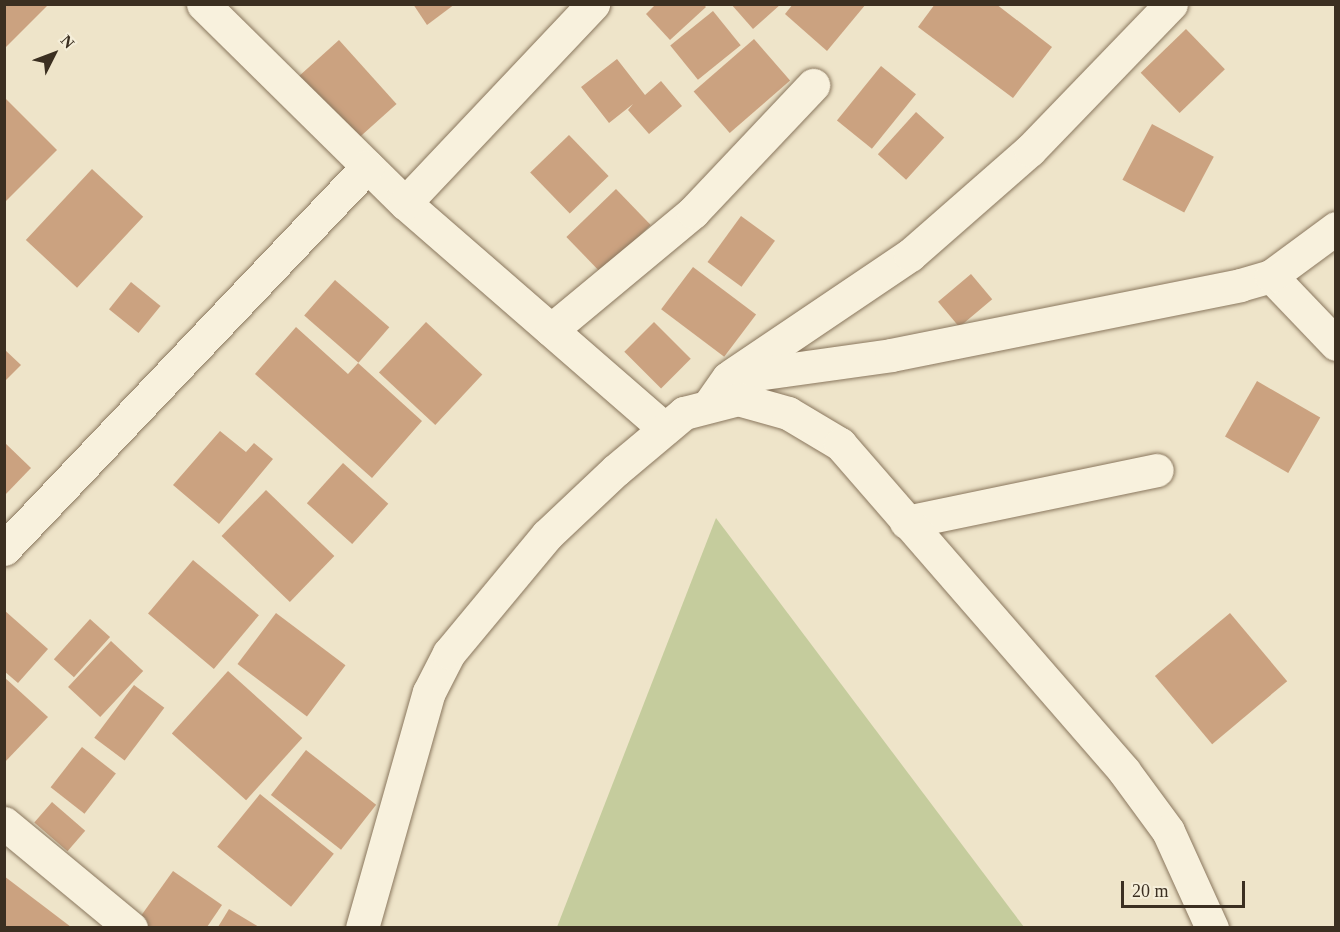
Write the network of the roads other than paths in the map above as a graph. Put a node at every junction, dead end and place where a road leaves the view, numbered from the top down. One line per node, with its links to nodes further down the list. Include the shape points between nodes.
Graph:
1 (203, 4): 5 (street)
2 (593, 4): 6 (street)
3 (1171, 4): 11 (street, via 1030,150 910,255)
4 (813, 85): 9 (street, via 693,212)
5 (368, 166): 6 (street); 15 (street)
6 (405, 203): 9 (street)
7 (1335, 228): 8 (street)
8 (1271, 276): 10 (street); 11 (street)
9 (551, 330): 12 (street)
10 (1335, 344)
11 (719, 390): 12 (street); 14 (street, via 788,412 830,433)
12 (665, 429): 18 (street, via 547,535 449,653 429,692)
13 (1157, 470): 14 (street)
14 (906, 522): 19 (street, via 1124,771 1168,831)
15 (4, 549)
16 (4, 823): 17 (street)
17 (131, 927)
18 (362, 927)
19 (1212, 927)

